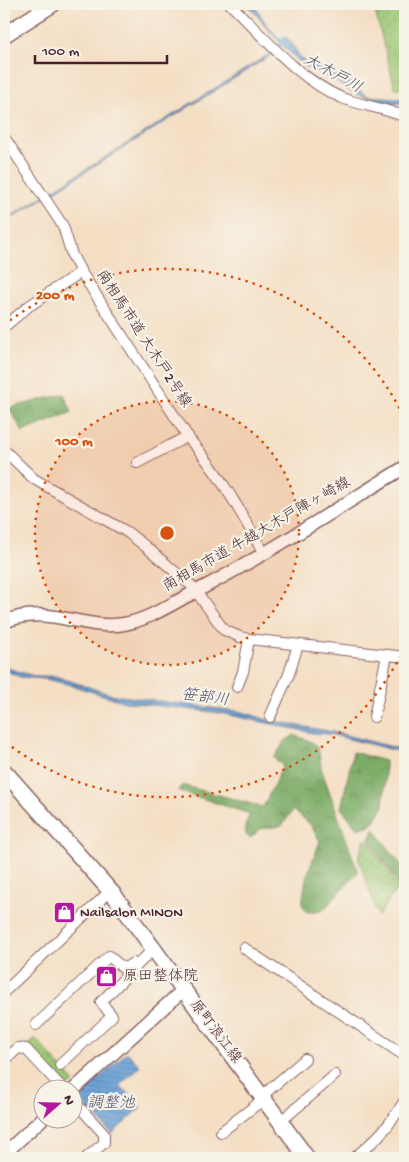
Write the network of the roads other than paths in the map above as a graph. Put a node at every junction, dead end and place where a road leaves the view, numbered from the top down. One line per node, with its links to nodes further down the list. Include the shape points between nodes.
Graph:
1 (53, 4): 3 (main road)
2 (230, 4): 4 (street, via 289,62 320,86 342,98)
3 (4, 36)
4 (405, 117)
5 (4, 137): 6 (street, 南相馬市道 大木戸2号線, via 63,226)
6 (81, 272): 7 (street, via 29,306); 8 (street, 南相馬市道 大木戸2号線)
7 (4, 327)
8 (188, 436): 10 (street); 12 (street, 南相馬市道 大木戸2号線, via 227,491)
9 (4, 450): 13 (street, via 34,479 127,532)
10 (137, 464)
11 (405, 467): 12 (street, 南相馬市道 牛越大木戸陣ヶ崎線)
12 (264, 554): 13 (street, 南相馬市道 牛越大木戸陣ヶ崎線)
13 (196, 591): 14 (street, 南相馬市道 牛越大木戸陣ヶ崎線, via 124,624 110,625 38,614); 15 (street, via 224,630)
14 (4, 622)
15 (249, 639): 16 (street); 19 (street)
16 (298, 645): 17 (street); 20 (street)
17 (387, 655): 18 (street); 21 (street)
18 (405, 657)
19 (238, 688)
20 (270, 717)
21 (374, 717)
22 (4, 771): 23 (main road, 原町浪江線)
23 (110, 891): 24 (main road, 原町浪江線); 27 (street)
24 (153, 947): 26 (main road, 原町浪江線); 28 (street, via 124,970 109,956); 32 (street, via 101,1002 112,1016)
25 (244, 948): 29 (street)
26 (183, 990): 35 (street); 36 (main road, 原町浪江線)
27 (4, 992)
28 (36, 1025)
29 (405, 1056)
30 (305, 1059): 36 (street)
31 (4, 1061): 34 (street, via 18,1048 26,1049)
32 (60, 1065)
33 (336, 1075): 39 (street)
34 (55, 1080)
35 (82, 1082)
36 (263, 1098): 39 (main road, 原町浪江線); 41 (street)
37 (405, 1100): 45 (street, via 392,1123)
38 (82, 1110): 43 (street, via 104,1134 104,1143)
39 (281, 1121): 44 (main road, 原町浪江線)
40 (32, 1127): 42 (street)
41 (221, 1132)
42 (4, 1154)
43 (86, 1158)
44 (307, 1158)
45 (354, 1158)

